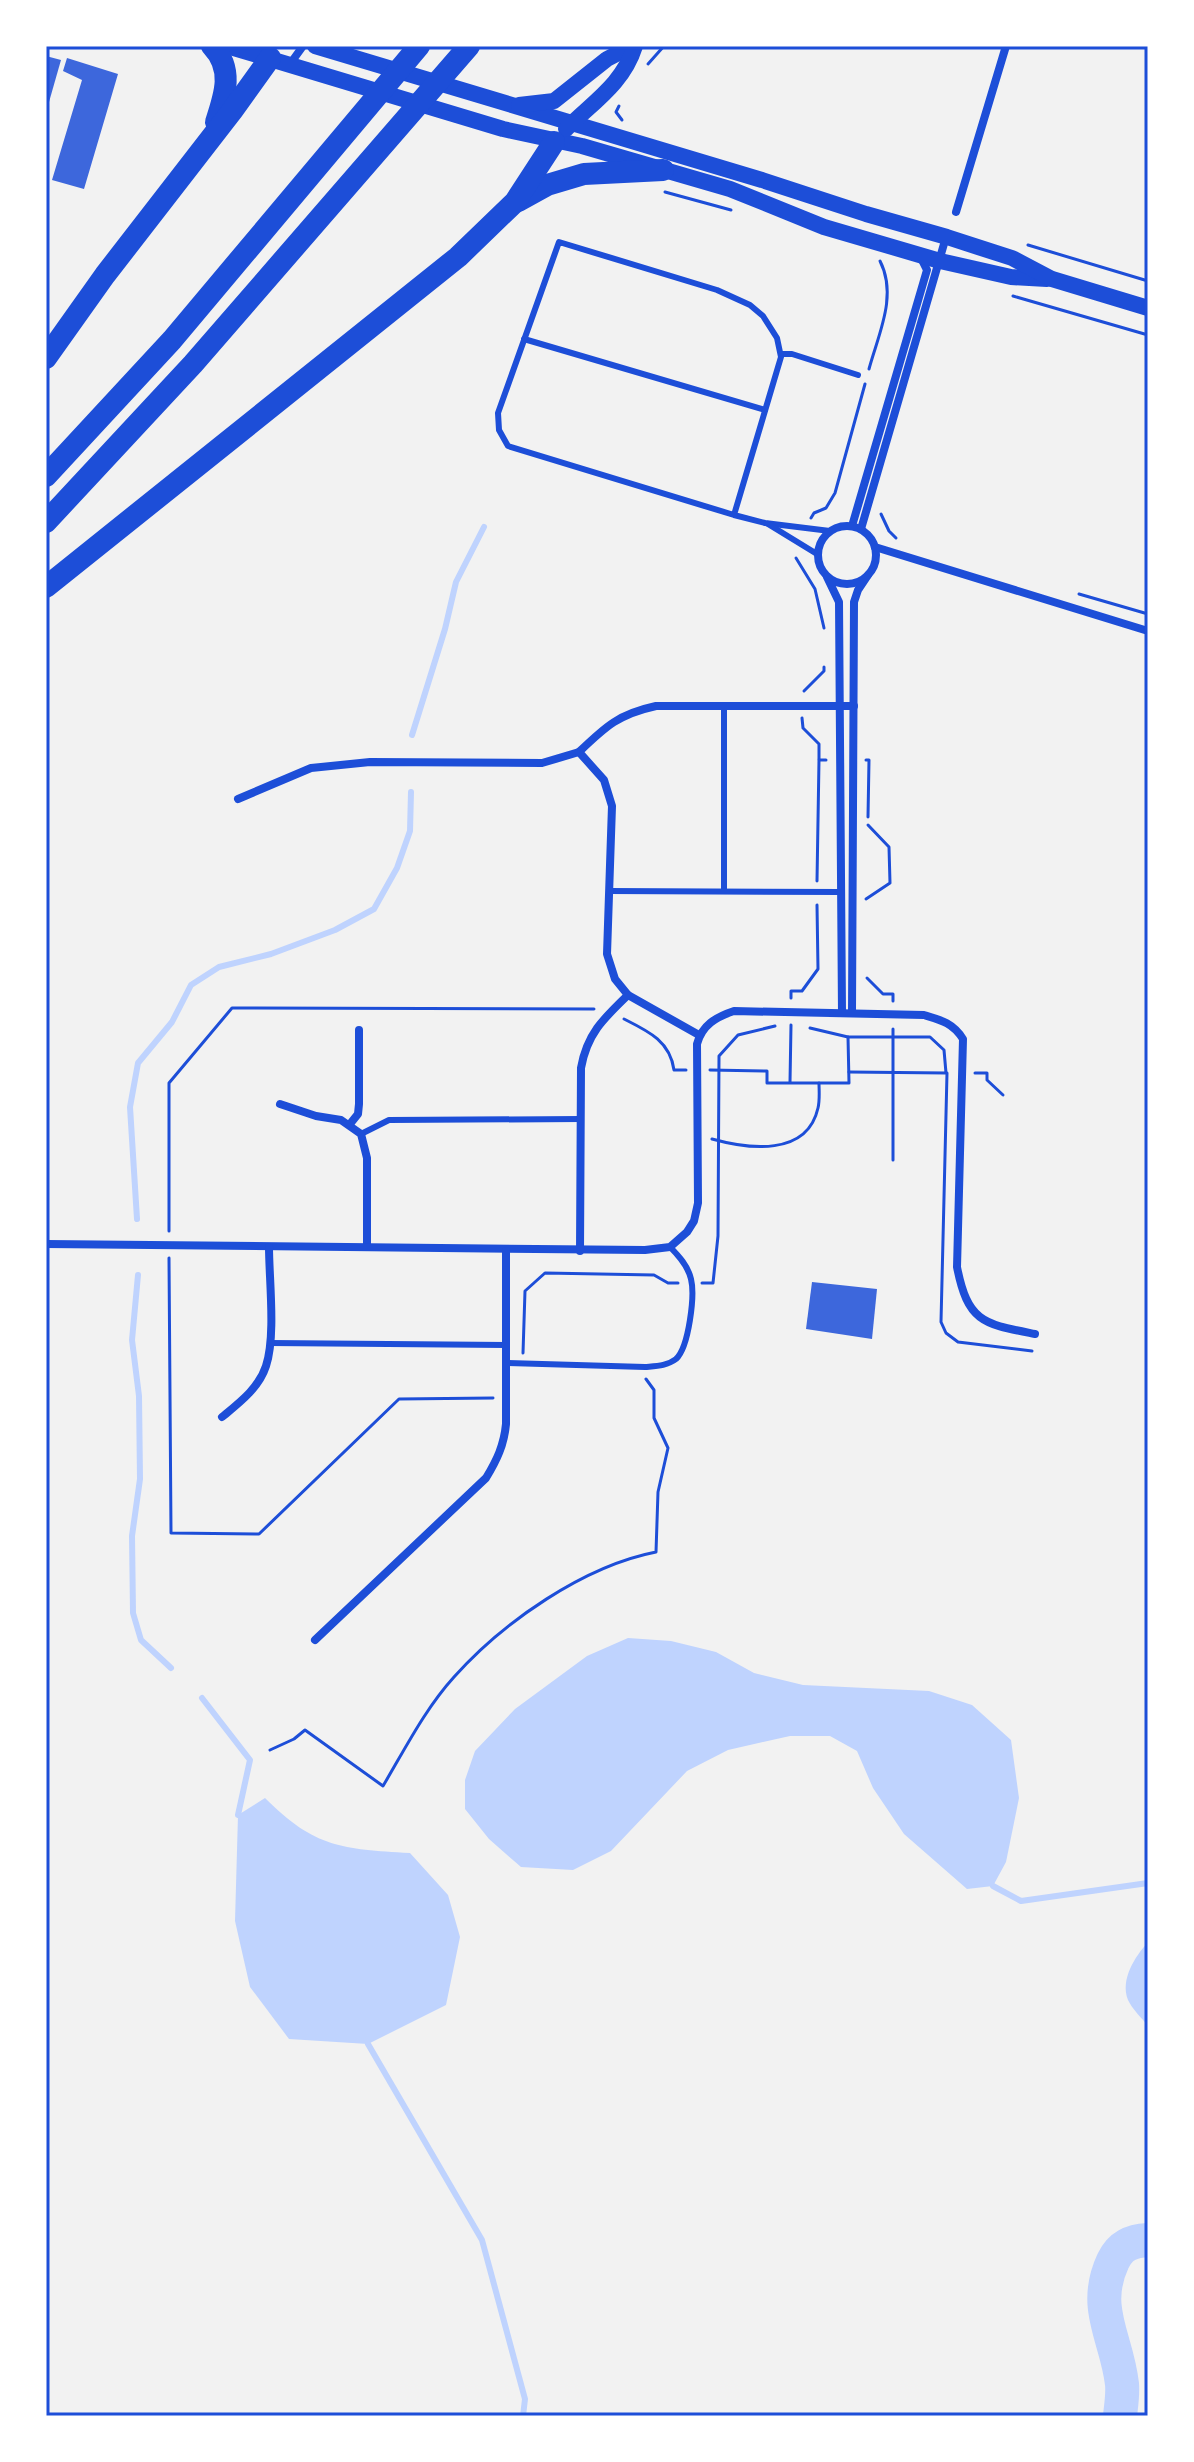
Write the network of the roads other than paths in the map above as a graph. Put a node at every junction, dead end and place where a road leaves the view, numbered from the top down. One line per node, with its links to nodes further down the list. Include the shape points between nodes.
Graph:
1 (212, 46): 12 (highway, via 227,70)
2 (227, 46): 9 (main road)
3 (303, 46): 9 (street)
4 (315, 46): 10 (main road)
5 (418, 46): 27 (highway, via 172,340)
6 (633, 46): 10 (main road, via 607,59 554,101); 11 (main road, via 628,67)
7 (1006, 46): 16 (street)
8 (463, 53): 29 (highway, via 193,364)
9 (280, 56): 12 (highway); 13 (main road)
10 (510, 106): 11 (main road)
11 (571, 124): 13 (main road); 17 (main road)
12 (211, 139): 24 (highway)
13 (554, 142): 14 (main road, via 582,146); 15 (highway)
14 (658, 179): 15 (highway, via 584,174); 18 (main road, via 730,189 824,227)
15 (515, 202): 37 (highway, via 458,257)
16 (956, 212)
17 (947, 237): 19 (street); 20 (main road, via 1012,258)
18 (920, 256): 19 (main road); 31 (street, via 927,270)
19 (940, 261): 20 (main road, via 1011,277); 31 (street)
20 (1052, 279): 21 (main road)
21 (1148, 308)
22 (524, 339): 23 (lane, via 559,242 750,305 771,328); 26 (lane); 28 (lane, via 498,413 508,446)
23 (781, 354): 25 (lane); 26 (lane)
24 (46, 358)
25 (858, 375)
26 (765, 410): 28 (lane)
27 (46, 476)
28 (734, 515): 30 (lane)
29 (46, 522)
30 (765, 523): 32 (lane); 34 (lane)
31 (856, 528): 32 (street); 33 (street)
32 (830, 531): 34 (street)
33 (875, 547): 35 (street); 38 (street)
34 (817, 554): 36 (street)
35 (868, 575): 36 (street, via 851,584); 41 (street, via 854,602)
36 (827, 577): 40 (street, via 839,602)
37 (46, 587)
38 (1148, 631)
39 (724, 706): 40 (street); 42 (street, via 656,706 629,712 607,724); 45 (lane)
40 (840, 706): 41 (street); 46 (street)
41 (854, 706): 48 (street)
42 (579, 752): 43 (street, via 542,763 370,762 311,768); 44 (street, via 604,780 612,806)
43 (238, 799)
44 (609, 891): 45 (lane); 47 (street, via 607,954 615,979)
45 (724, 891): 46 (lane)
46 (841, 892): 49 (street)
47 (628, 995): 51 (street); 53 (street, via 585,1047)
48 (852, 1012): 49 (street); 62 (street, via 924,1015 956,1028 963,1039 957,1267 962,1292 990,1325)
49 (842, 1013): 51 (street, via 734,1011)
50 (359, 1030): 54 (street, via 359,1104)
51 (699, 1035): 59 (street, via 698,1203 694,1221)
52 (280, 1104): 54 (street)
53 (581, 1119): 55 (lane, via 389,1120); 61 (street)
54 (350, 1124): 55 (street)
55 (361, 1134): 58 (street, via 367,1158)
56 (46, 1244): 57 (street)
57 (269, 1247): 58 (street); 63 (street)
58 (367, 1247): 60 (street)
59 (670, 1247): 61 (street); 65 (lane, via 682,1258 692,1283 688,1330 677,1358 645,1367)
60 (506, 1251): 61 (street); 64 (street)
61 (580, 1251)
62 (1035, 1334)
63 (270, 1343): 64 (lane); 66 (street, via 266,1367 249,1394)
64 (506, 1345): 65 (street)
65 (506, 1363): 67 (street, via 502,1449 486,1478)
66 (222, 1417)
67 (315, 1640)

